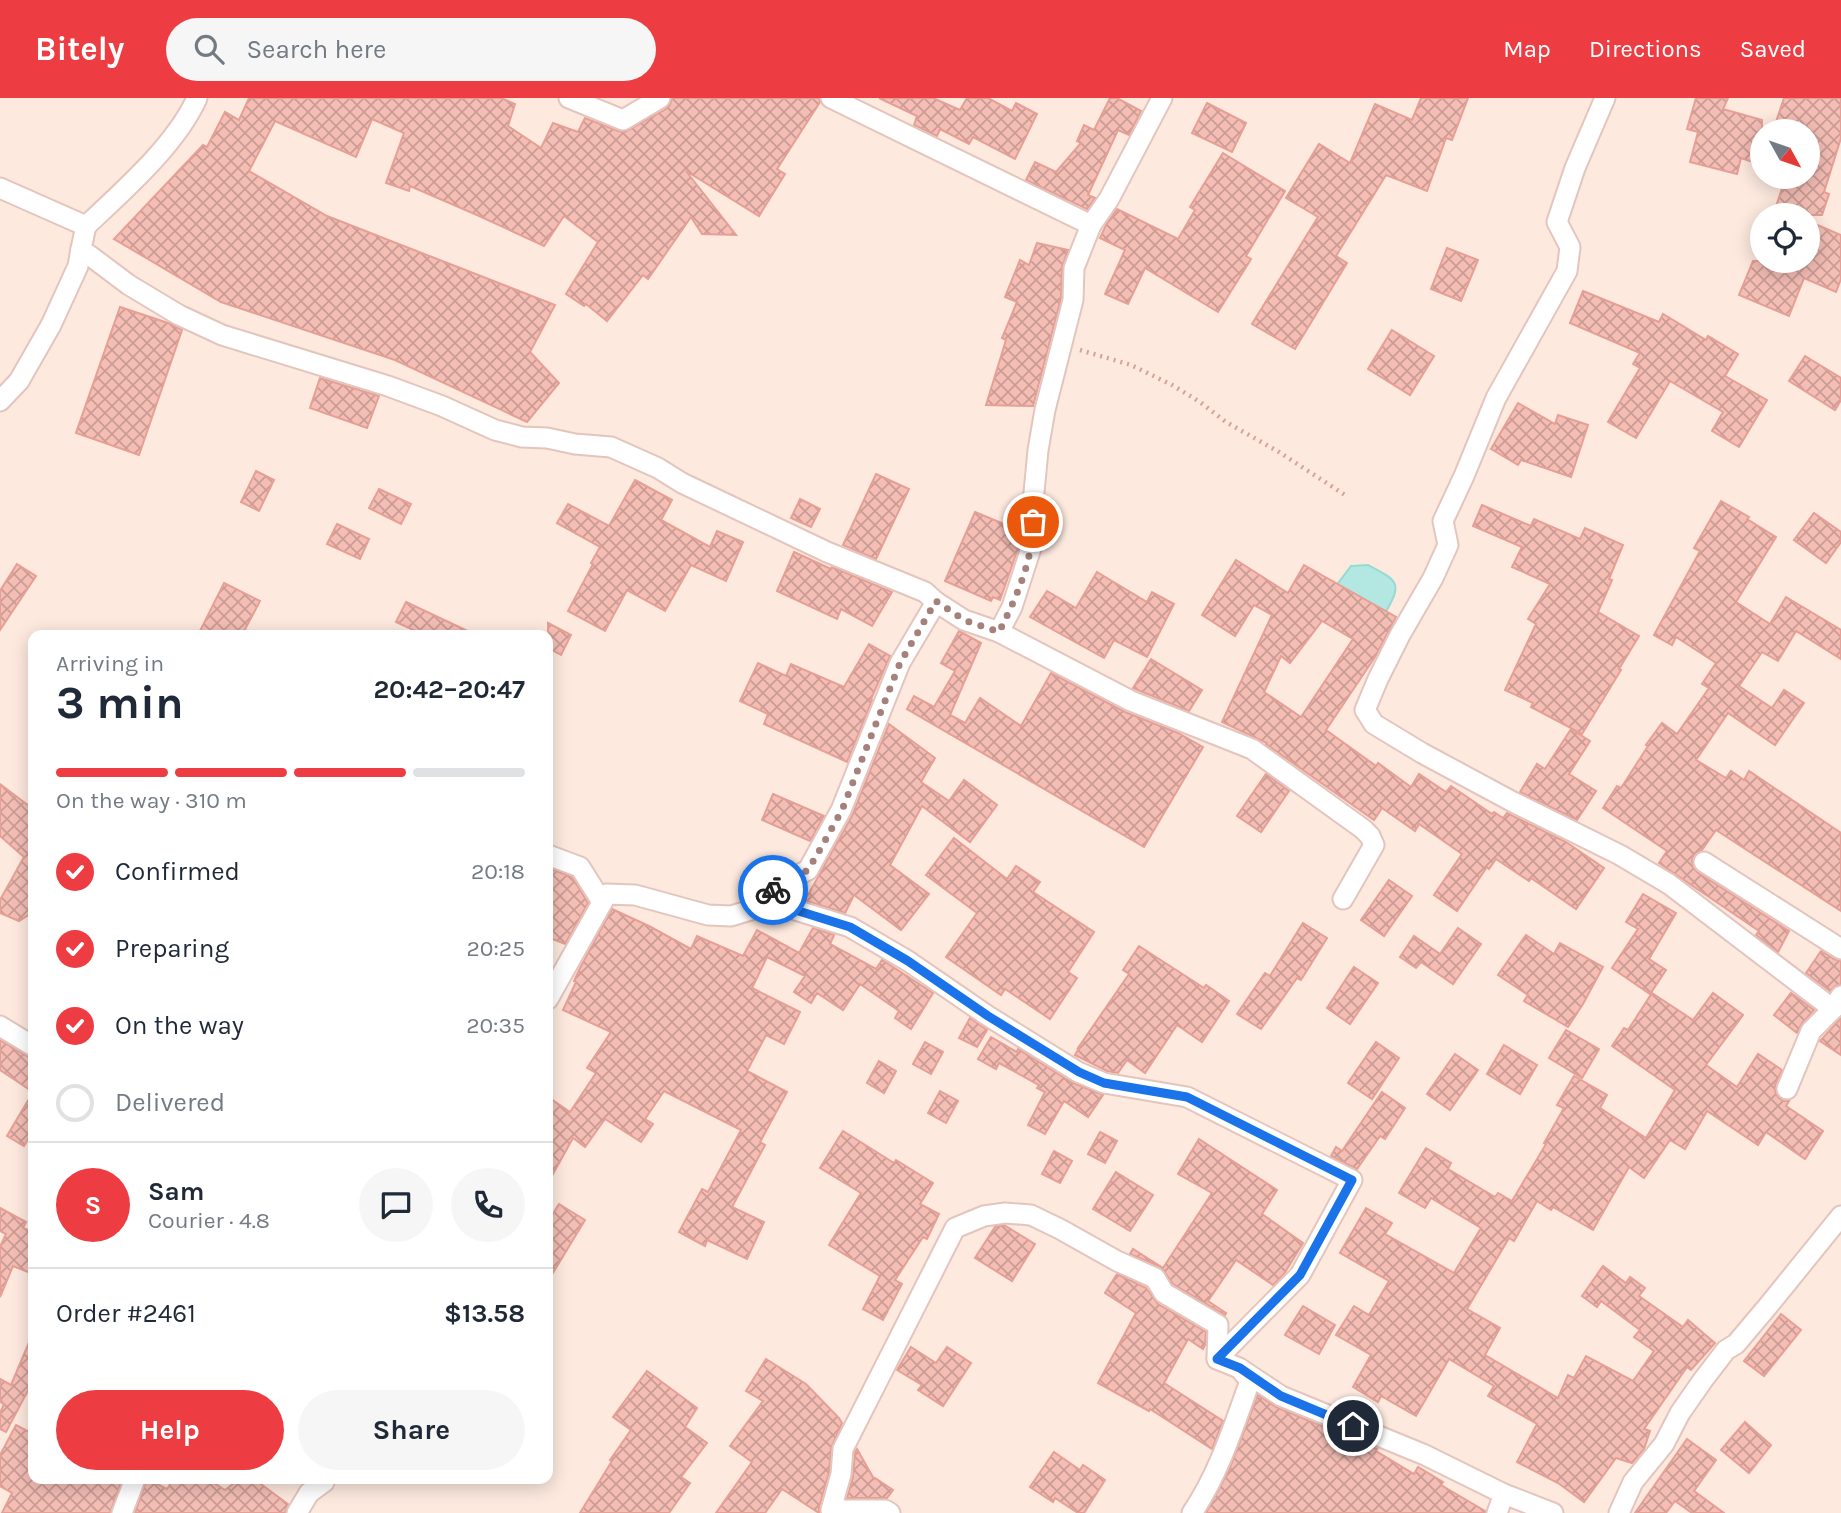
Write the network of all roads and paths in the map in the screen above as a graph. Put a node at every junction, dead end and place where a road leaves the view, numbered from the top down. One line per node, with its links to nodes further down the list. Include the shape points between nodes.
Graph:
1 (197, 98): 9 (street, via 171,140)
2 (569, 98): 3 (street, via 623,120)
3 (660, 98)
4 (831, 98): 8 (street)
5 (1162, 98): 8 (street)
6 (1605, 98): 23 (street, via 1557,222 1570,247 1567,271 1496,398 1443,521 1448,545 1365,710 1374,724 1423,753 1669,884)
7 (0, 188): 9 (street)
8 (1091, 225): 11 (street, via 1074,268 1073,300)
9 (86, 226): 10 (street)
10 (81, 249): 12 (street, via 51,325 19,381); 14 (street, via 129,285 222,335 388,386 495,429 611,447)
11 (1063, 345): 13 (path, via 1131,365 1172,385); 15 (street, via 1038,450 1033,542)
12 (0, 401)
13 (1345, 495)
14 (936, 601): 15 (street, via 964,620); 19 (street, via 900,663 842,810 808,870)
15 (999, 632): 18 (street, via 1131,701 1252,749 1363,829 1374,845)
16 (553, 857): 20 (street, via 580,867)
17 (1704, 862): 21 (street)
18 (1343, 898)
19 (760, 899): 20 (street, via 754,909 731,916 708,915 635,895 607,894); 28 (street, via 850,927 1079,1072 1104,1083 1187,1097 1352,1180 1300,1275)
20 (602, 902): 22 (street)
21 (1841, 949)
22 (553, 990)
23 (1837, 1002): 26 (street, via 1811,1031)
24 (0, 1026): 25 (street)
25 (28, 1043)
26 (1787, 1089)
27 (1841, 1216): 39 (street, via 1703,1380 1664,1444 1633,1482)
28 (1217, 1359): 29 (street); 35 (street, via 1218,1325 1164,1293 1155,1278 1060,1229 1031,1215 1004,1213 955,1228 843,1449 831,1510)
29 (1240, 1368): 32 (street, via 1281,1396 1425,1455); 36 (street, via 1250,1381 1204,1496)
30 (133, 1484): 33 (street)
31 (321, 1484): 34 (street, via 309,1493)
32 (1504, 1494): 37 (street); 38 (street)
33 (122, 1513)
34 (297, 1513)
35 (890, 1513)
36 (1192, 1513)
37 (1497, 1513)
38 (1553, 1513)
39 (1619, 1513)

